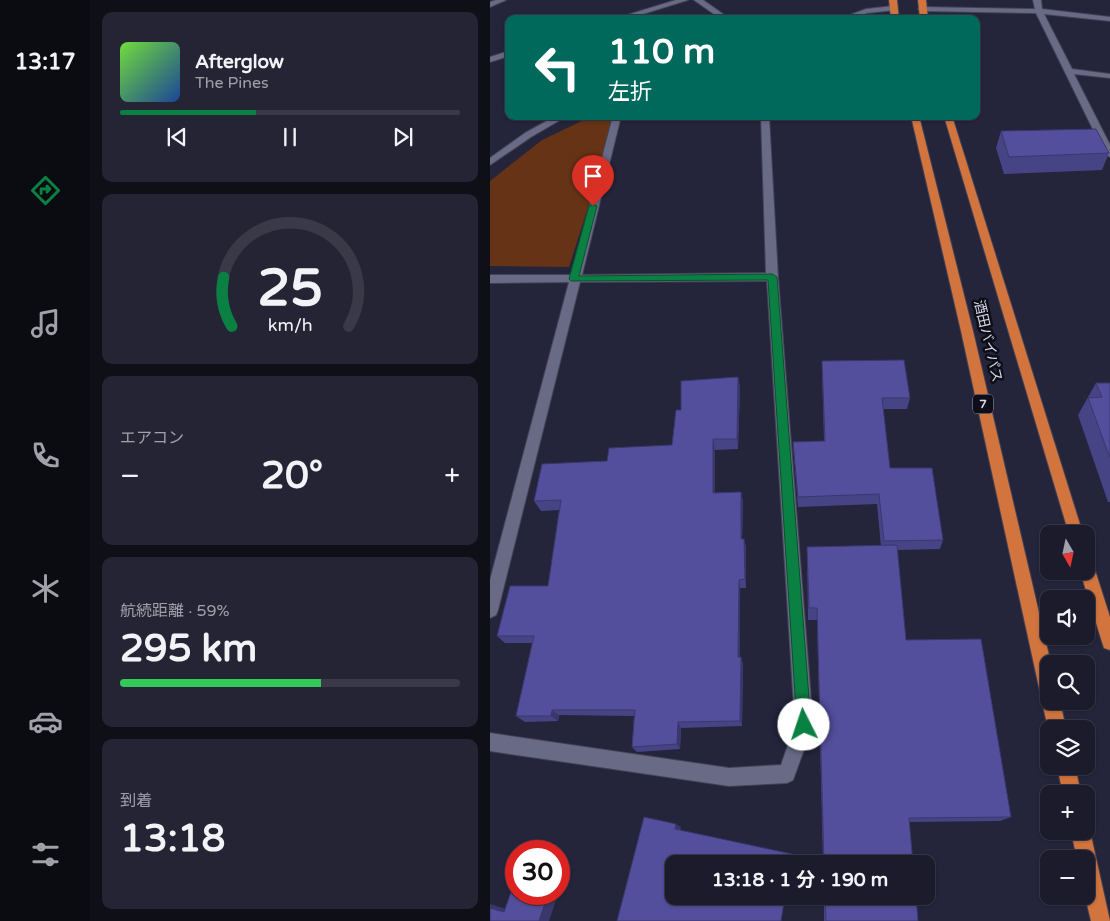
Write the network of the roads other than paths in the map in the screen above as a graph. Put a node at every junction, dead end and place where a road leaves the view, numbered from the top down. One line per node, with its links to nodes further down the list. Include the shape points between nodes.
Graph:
1 (502, 0): 7 (street)
2 (684, 0): 11 (street)
3 (698, 0): 12 (street)
4 (893, 0): 8 (highway)
5 (922, 0): 9 (highway)
6 (1037, 0): 10 (street)
7 (490, 6)
8 (893, 8): 13 (street); 14 (highway)
9 (922, 9): 10 (street); 15 (highway)
10 (1039, 12): 16 (street); 19 (street)
11 (632, 15)
12 (720, 15)
13 (856, 15)
14 (894, 15)
15 (923, 15)
16 (1110, 19)
17 (505, 54): 18 (street)
18 (490, 60)
19 (1070, 71): 20 (street); 26 (street)
20 (1110, 76)
21 (555, 120): 28 (street)
22 (616, 120): 31 (street)
23 (765, 120): 29 (street)
24 (915, 120): 36 (highway, 酒田バイパス / 7)
25 (949, 120): 32 (highway, 酒田バイパス)
26 (1105, 137): 27 (street)
27 (1110, 154)
28 (490, 162)
29 (772, 277): 31 (street); 37 (street, via 804,725 787,774 729,777)
30 (490, 279): 31 (street)
31 (574, 279): 34 (street)
32 (1073, 525)
33 (1090, 580): 35 (highway)
34 (490, 610)
35 (1110, 642)
36 (1041, 655)
37 (490, 742)
38 (1082, 840): 39 (highway)
39 (1101, 921)

